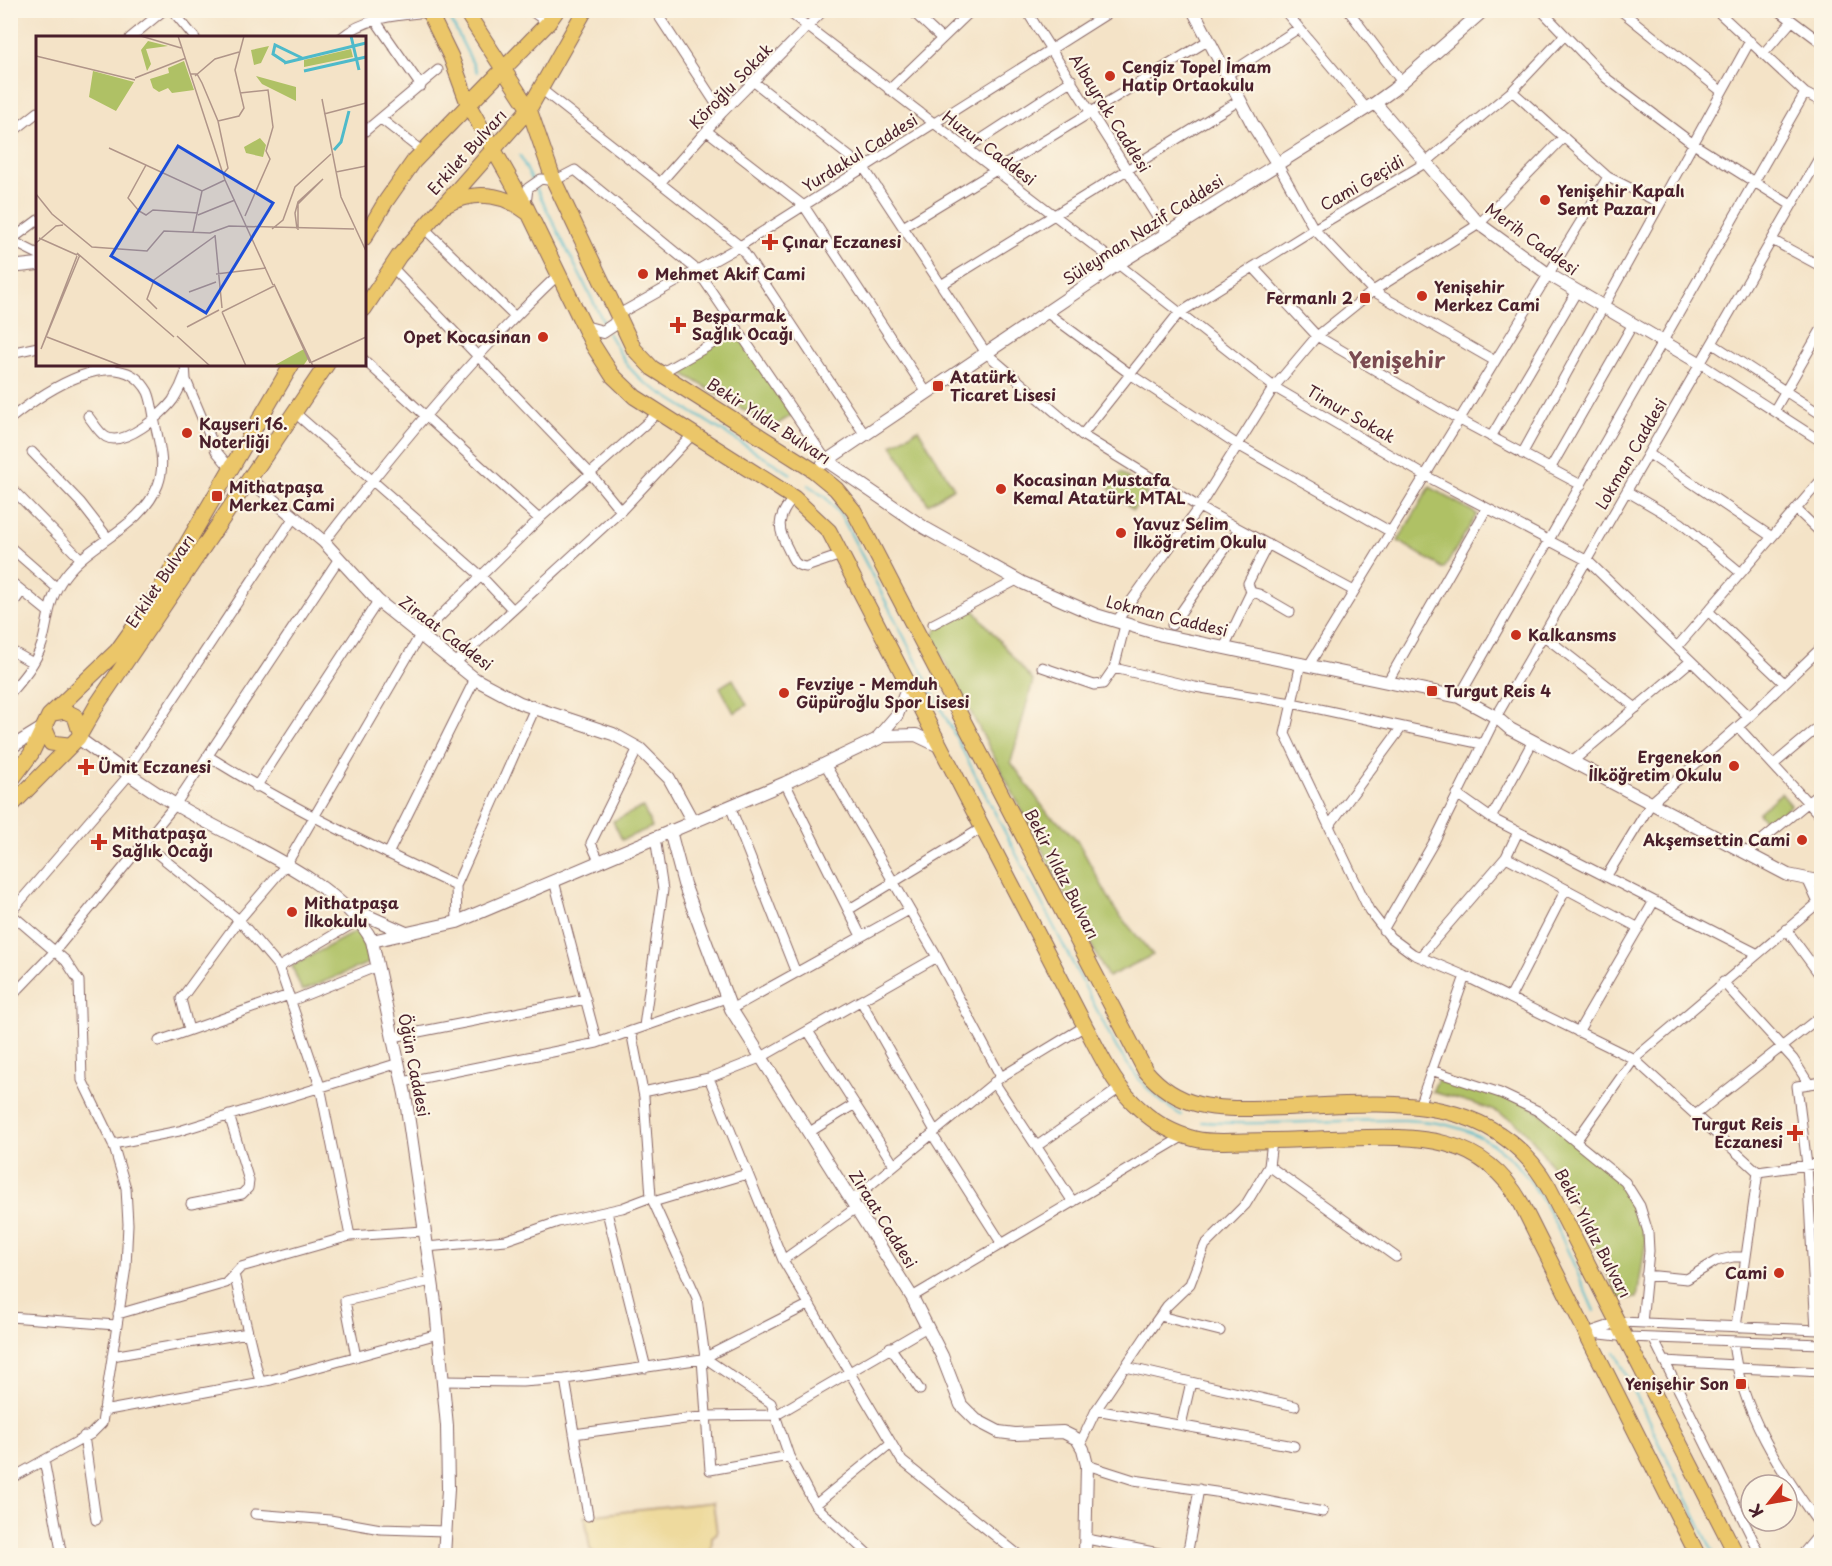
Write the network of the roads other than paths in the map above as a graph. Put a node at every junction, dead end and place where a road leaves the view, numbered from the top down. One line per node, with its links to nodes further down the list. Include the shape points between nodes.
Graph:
1 (164, 10): 27 (street)
2 (172, 10): 28 (street)
3 (465, 10): 38 (main road, Bekir Yıldız Bulvarı)
4 (530, 10): 22 (street)
5 (585, 10): 45 (main road, Erkilet Bulvarı)
6 (786, 10): 25 (street, Huzur Caddesi)
7 (824, 10): 25 (street, Köroğlu Sokak)
8 (911, 10): 31 (street)
9 (972, 10): 31 (street)
10 (1026, 10): 35 (street, Albayrak Caddesi)
11 (1113, 10): 35 (street, Yurdakul Caddesi)
12 (1194, 10): 32 (street)
13 (1284, 10): 26 (street)
14 (1348, 10): 43 (street)
15 (1484, 10): 43 (street, Süleyman Nazif Caddesi)
16 (1541, 10): 30 (street)
17 (1620, 10): 48 (street)
18 (1716, 10): 33 (street)
19 (428, 11): 23 (street); 42 (main road)
20 (1780, 11): 24 (street)
21 (658, 12): 56 (street)
22 (552, 17): 38 (main road, Erkilet Bulvarı)
23 (375, 20): 29 (street); 44 (street)
24 (1791, 22): 34 (street); 36 (street)
25 (808, 28): 41 (street, Köroğlu Sokak); 46 (street, Huzur Caddesi)
26 (1299, 28): 39 (street); 53 (street)
27 (132, 36)
28 (193, 36)
29 (344, 36)
30 (1564, 36): 47 (street, Cami Geçidi); 65 (street, via 1606,78)
31 (942, 39): 46 (street)
32 (1209, 40): 39 (street); 55 (street)
33 (1750, 41): 36 (street); 48 (street)
34 (1821, 43)
35 (1053, 49): 40 (street, Albayrak Caddesi); 59 (street, Yurdakul Caddesi)
36 (1763, 54): 49 (street)
37 (438, 70): 44 (street)
38 (502, 71): 52 (main road, Erkilet Bulvarı); 54 (main road, Bekir Yıldız Bulvarı)
39 (1227, 75): 50 (street)
40 (1072, 80): 55 (street, Albayrak Caddesi); 67 (street)
41 (754, 81): 56 (street, Köroğlu Sokak); 72 (street)
42 (460, 82): 52 (main road); 60 (main road, via 456,108)
43 (1402, 82): 53 (street, Süleyman Nazif Caddesi)
44 (421, 86): 58 (street)
45 (541, 89): 54 (main road, Erkilet Bulvarı); 78 (street)
46 (889, 90): 59 (street, Huzur Caddesi)
47 (1512, 91): 64 (street); 71 (street, Cami Geçidi)
48 (1721, 92): 65 (street)
49 (1805, 93): 51 (street); 77 (street)
50 (1240, 100): 70 (street); 73 (street)
51 (1821, 102)
52 (469, 106): 60 (main road, Erkilet Bulvarı); 66 (main road)
53 (1370, 106): 70 (street, Süleyman Nazif Caddesi); 71 (street, Merih Caddesi)
54 (529, 110): 66 (main road, Erkilet Bulvarı); 76 (main road, Bekir Yıldız Bulvarı)
55 (1092, 111): 73 (street, Albayrak Caddesi); 74 (street)
56 (722, 113): 62 (street, Köroğlu Sokak)
57 (36, 114): 63 (street)
58 (381, 119): 61 (street); 68 (street)
59 (934, 125): 67 (street, Huzur Caddesi); 72 (street, Yurdakul Caddesi)
60 (447, 129): 68 (main road, Erkilet Bulvarı)
61 (366, 130)
62 (707, 131): 78 (street, Köroğlu Sokak); 81 (street)
63 (10, 134)
64 (1563, 137): 75 (street); 86 (street)
65 (1692, 143): 77 (street); 79 (street)
66 (495, 150): 82 (main road, Erkilet Bulvarı); 83 (main road)
67 (966, 150): 74 (street, Huzur Caddesi)
68 (423, 152): 91 (main road, Erkilet Bulvarı)
69 (1821, 154): 80 (street, Lokman Caddesi)
70 (1277, 163): 89 (street); 90 (street, Süleyman Nazif Caddesi)
71 (1425, 163): 86 (street, Merih Caddesi); 89 (street, Cami Geçidi)
72 (864, 168): 81 (street, Yurdakul Caddesi); 87 (street)
73 (1128, 170): 84 (street); 90 (street, Albayrak Caddesi)
74 (994, 171): 84 (street, Huzur Caddesi); 87 (street)
75 (1608, 177): 79 (street); 103 (street)
76 (547, 180): 83 (street, via 528,188); 102 (street, via 576,170); 113 (main road, Bekir Yıldız Bulvarı)
77 (1755, 182): 80 (street); 119 (street)
78 (660, 183): 94 (street)
79 (1660, 203): 109 (street)
80 (1791, 205): 93 (street, Lokman Caddesi)
81 (804, 206): 94 (street, Yurdakul Caddesi); 136 (street)
82 (441, 208): 83 (main road, via 465,197 487,195); 88 (main road, Erkilet Bulvarı)
83 (528, 211): 104 (main road)
84 (1054, 216): 97 (street, Huzur Caddesi); 105 (street)
85 (36, 221): 92 (street)
86 (1479, 224): 103 (street, Merih Caddesi); 106 (street)
87 (903, 227): 105 (street)
88 (424, 228): 99 (main road, Erkilet Bulvarı); 112 (street)
89 (1314, 229): 100 (street, Cami Geçidi); 106 (street)
90 (1167, 233): 97 (street, Süleyman Nazif Caddesi)
91 (366, 234)
92 (11, 240): 95 (street)
93 (1772, 240): 101 (street); 120 (street, Lokman Caddesi)
94 (740, 246): 102 (street, Yurdakul Caddesi); 147 (street)
95 (36, 253)
96 (36, 264): 98 (street)
97 (1118, 264): 110 (street, Süleyman Nazif Caddesi); 111 (street, Timur Sokak)
98 (10, 267)
99 (392, 267): 108 (main road, Erkilet Bulvarı); 124 (street)
100 (1252, 267): 111 (street, Cami Geçidi); 118 (street)
101 (1821, 267)
102 (697, 270): 113 (street, Yurdakul Caddesi); 117 (street)
103 (1548, 274): 107 (street, Merih Caddesi); 125 (street)
104 (558, 275): 112 (street); 115 (main road)
105 (941, 285): 123 (street)
106 (1373, 291): 118 (street); 125 (street)
107 (1576, 291): 109 (street, Merih Caddesi); 149 (street)
108 (366, 306)
109 (1604, 307): 114 (street, Merih Caddesi); 153 (street)
110 (1046, 312): 123 (street, Süleyman Nazif Caddesi); 132 (street)
111 (1178, 314): 132 (street, Cami Geçidi); 134 (street, Timur Sokak)
112 (514, 316): 124 (street)
113 (617, 319): 115 (street, via 603,332); 131 (main road, Bekir Yıldız Bulvarı, via 628,341)
114 (1633, 324): 119 (street, Merih Caddesi); 157 (street)
115 (584, 327): 139 (main road, via 612,375 635,397)
116 (1821, 328): 135 (street)
117 (738, 329): 131 (street); 155 (street)
118 (1317, 336): 134 (street); 145 (street)
119 (1664, 342): 127 (street, Merih Caddesi); 164 (street)
120 (1713, 344): 127 (street, Lokman Caddesi); 135 (street)
121 (36, 347): 122 (street)
122 (10, 353)
123 (986, 353): 136 (street, Süleyman Nazif Caddesi); 148 (street)
124 (480, 356): 142 (street); 159 (street)
125 (1496, 361): 145 (street)
126 (366, 362): 142 (street)
127 (1701, 364): 137 (street); 154 (street, Lokman Caddesi)
128 (185, 366): 133 (street)
129 (291, 366): 156 (main road, Erkilet Bulvarı)
130 (326, 366): 138 (main road, Erkilet Bulvarı)
131 (661, 373): 158 (main road, Bekir Yıldız Bulvarı)
132 (1130, 374): 148 (street, Cami Geçidi); 151 (street)
133 (185, 375): 143 (street, via 173,399); 156 (street, via 216,451)
134 (1274, 387): 151 (street); 160 (street, Timur Sokak)
135 (1785, 392): 137 (street); 140 (street)
136 (927, 393): 147 (street, Süleyman Nazif Caddesi)
137 (1774, 411): 150 (street)
138 (294, 412): 162 (main road, Erkilet Bulvarı); 163 (street)
139 (659, 412): 146 (main road); 159 (street)
140 (1821, 415)
141 (88, 416): 143 (street, via 112,439 133,434)
142 (427, 417): 163 (street); 173 (street)
143 (154, 418): 144 (street, via 144,387 131,375 110,369 60,386); 178 (street, via 163,466 159,482 142,509)
144 (10, 419)
145 (1460, 420): 149 (street); 160 (street)
146 (693, 434): 167 (main road); 171 (street)
147 (865, 435): 155 (street, Süleyman Nazif Caddesi)
148 (1082, 435): 168 (street)
149 (1491, 437): 153 (street)
150 (1821, 442)
151 (1238, 446): 168 (street); 175 (street)
152 (32, 452): 178 (street)
153 (1522, 454): 157 (street)
154 (1649, 454): 166 (street, Lokman Caddesi); 177 (street)
155 (827, 461): 158 (street, Süleyman Nazif Caddesi); 189 (street, Lokman Caddesi, via 925,528)
156 (231, 469): 220 (main road, Erkilet Bulvarı, via 157,595 117,651)
157 (1550, 469): 164 (street)
158 (813, 470): 333 (main road, Bekir Yıldız Bulvarı, via 836,489 854,512 1135,1056 1150,1077 1174,1095 1213,1109)
159 (590, 473): 171 (street); 173 (street)
160 (1426, 476): 169 (street, Timur Sokak); 175 (street)
161 (1821, 479): 170 (street)
162 (250, 480): 172 (street, Ziraat Caddesi); 223 (main road, Erkilet Bulvarı)
163 (372, 482): 180 (street); 188 (street)
164 (1581, 486): 179 (street)
165 (10, 487): 184 (street)
166 (1628, 492): 186 (street, Lokman Caddesi); 187 (street, via 1681,523)
167 (794, 498): 183 (main road, via 829,531); 183 (street, via 783,514 779,533 794,562 806,567)
168 (1199, 507): 174 (street); 201 (street)
169 (1487, 508): 179 (street, Timur Sokak); 217 (street)
170 (1796, 509): 176 (street); 177 (street)
171 (621, 511): 197 (street)
172 (294, 517): 180 (street, Ziraat Caddesi); 245 (street)
173 (539, 519): 188 (street)
174 (1239, 529): 181 (street); 203 (street)
175 (1391, 532): 193 (street)
176 (1821, 534)
177 (1772, 537): 187 (street)
178 (108, 538): 184 (street)
179 (1549, 541): 186 (street, Timur Sokak); 222 (street)
180 (324, 542): 185 (street, Ziraat Caddesi)
181 (1268, 544): 193 (street); 194 (street, via 1248,583)
182 (10, 547): 191 (street)
183 (842, 555): 219 (main road)
184 (81, 559): 191 (street)
185 (338, 560): 195 (street, Ziraat Caddesi); 241 (street)
186 (1588, 561): 204 (street, Lokman Caddesi); 206 (street, Timur Sokak)
187 (1741, 573): 199 (street)
188 (480, 575): 197 (street); 205 (street)
189 (1017, 580): 201 (street, Lokman Caddesi); 202 (street)
190 (10, 581): 192 (street)
191 (57, 588): 198 (street)
192 (22, 591): 196 (street); 198 (street)
193 (1354, 591): 213 (street)
194 (1251, 592): 200 (street); 208 (street)
195 (378, 601): 205 (street, Ziraat Caddesi); 248 (street)
196 (10, 608)
197 (513, 610): 212 (street)
198 (47, 611): 211 (street, via 42,643)
199 (1708, 611): 206 (street); 218 (street)
200 (1290, 612)
201 (1120, 623): 208 (street, Lokman Caddesi); 215 (street)
202 (933, 624)
203 (1172, 625)
204 (1544, 636): 226 (street); 228 (street, Lokman Caddesi)
205 (419, 637): 212 (street, Ziraat Caddesi); 256 (street)
206 (1677, 647): 210 (street, Timur Sokak)
207 (1821, 647): 218 (street)
208 (1224, 648): 213 (street, Lokman Caddesi)
209 (10, 650): 211 (street)
210 (1691, 661): 226 (street); 229 (street, Timur Sokak)
211 (33, 663): 221 (street)
212 (454, 664): 216 (street, Ziraat Caddesi)
213 (1305, 664): 217 (street, Lokman Caddesi); 224 (street)
214 (1042, 666): 215 (street, via 1094,686 1106,681)
215 (1114, 668): 224 (street, via 1195,687)
216 (475, 679): 225 (street, Ziraat Caddesi); 267 (street)
217 (1389, 681): 222 (street, Lokman Caddesi)
218 (1784, 683): 229 (street)
219 (909, 684): 235 (street, via 897,715); 238 (main road)
220 (82, 685): 223 (main road, via 80,697 84,703); 227 (main road, Erkilet Bulvarı)
221 (11, 693)
222 (1459, 697): 228 (street, Lokman Caddesi)
223 (98, 703): 234 (main road, Erkilet Bulvarı)
224 (1292, 703): 231 (street); 260 (street, via 1285,734)
225 (535, 708): 240 (street, Ziraat Caddesi, via 613,734); 276 (street)
226 (1636, 708): 242 (street)
227 (53, 713): 230 (main road, Erkilet Bulvarı); 234 (main road, via 65,711 75,716)
228 (1496, 717): 236 (street, Lokman Caddesi); 237 (street)
229 (1749, 717): 232 (street)
230 (44, 727): 234 (main road, via 51,743); 239 (street); 246 (main road, Erkilet Bulvarı)
231 (1402, 727): 237 (street); 260 (street)
232 (1738, 727): 244 (street); 251 (street)
233 (1817, 728): 244 (street)
234 (75, 739): 245 (street, Öğün Caddesi); 255 (main road, Erkilet Bulvarı)
235 (876, 739): 238 (street, via 906,734); 243 (street)
236 (1533, 741): 242 (street, Lokman Caddesi); 257 (street)
237 (1482, 744): 250 (street)
238 (941, 747): 261 (main road)
239 (10, 748)
240 (639, 748): 259 (street, Ziraat Caddesi, via 669,778); 269 (street, via 591,843)
241 (208, 756): 248 (street); 253 (street)
242 (1573, 761): 251 (street, Lokman Caddesi)
243 (825, 764): 247 (street); 274 (street)
244 (1773, 765): 252 (street)
245 (128, 774): 253 (street, Öğün Caddesi); 283 (street)
246 (10, 783)
247 (784, 783): 254 (street); 281 (street)
248 (256, 787): 256 (street)
249 (1821, 791): 252 (street)
250 (1457, 794): 257 (street); 289 (street)
251 (1652, 802): 266 (street, Lokman Caddesi); 271 (street)
252 (1807, 802): 258 (street); 266 (street)
253 (175, 805): 265 (street); 270 (street, Öğün Caddesi)
254 (730, 806): 259 (street); 299 (street)
255 (10, 807)
256 (313, 816): 267 (street); 270 (street)
257 (1491, 818): 263 (street)
258 (1821, 818)
259 (693, 822): 262 (street)
260 (1329, 826): 289 (street, via 1369,910)
261 (982, 828): 274 (street); 311 (main road)
262 (670, 831): 264 (street); 308 (street, Ziraat Caddesi, via 684,884)
263 (1518, 832): 268 (street); 271 (street)
264 (655, 837): 269 (street); 310 (street, via 663,890)
265 (144, 843): 284 (street); 293 (street)
266 (1746, 853): 273 (street, Lokman Caddesi)
267 (387, 854): 276 (street)
268 (1506, 857): 277 (street); 296 (street)
269 (599, 861): 272 (street)
270 (286, 865): 280 (street, Öğün Caddesi); 284 (street)
271 (1606, 877): 278 (street)
272 (554, 881): 286 (street); 306 (street)
273 (1808, 881): 275 (street, Lokman Caddesi); 279 (street)
274 (894, 882): 281 (street); 282 (street)
275 (1821, 882)
276 (456, 886): 286 (street)
277 (1566, 889): 287 (street); 305 (street)
278 (1654, 901): 287 (street); 294 (street)
279 (1820, 902): 288 (street)
280 (347, 907): 285 (street, Öğün Caddesi); 290 (street)
281 (848, 910): 291 (street)
282 (909, 910): 291 (street); 295 (street)
283 (10, 913): 293 (street)
284 (239, 920): 298 (street); 312 (street, via 181,999)
285 (359, 920): 292 (street, Öğün Caddesi); 298 (street)
286 (457, 922): 290 (street)
287 (1639, 928): 315 (street)
288 (1786, 929): 294 (street); 301 (street)
289 (1383, 930): 296 (street)
290 (406, 933): 292 (street)
291 (861, 936): 299 (street)
292 (372, 941): 297 (street, Öğün Caddesi)
293 (55, 951): 303 (street); 341 (street, via 72,967 79,981 82,1080)
294 (1756, 953): 302 (street)
295 (937, 957): 307 (street); 325 (street)
296 (1420, 957): 300 (street)
297 (378, 966): 304 (street); 316 (street, Öğün Caddesi)
298 (279, 967): 304 (street)
299 (796, 973): 308 (street)
300 (1465, 976): 305 (street); 323 (street)
301 (1821, 978)
302 (1723, 982): 319 (street); 321 (street)
303 (10, 998)
304 (290, 998): 312 (street); 329 (street)
305 (1510, 998): 315 (street)
306 (586, 999): 316 (street); 318 (street)
307 (861, 1001): 314 (street); 336 (street)
308 (728, 1003): 310 (street); 320 (street, Ziraat Caddesi)
309 (1821, 1015): 319 (street)
310 (644, 1026): 313 (street)
311 (1085, 1026): 325 (street); 330 (main road)
312 (189, 1030): 317 (street)
313 (632, 1031): 318 (street); 331 (street)
314 (808, 1031): 320 (street); 332 (street)
315 (1578, 1032): 321 (street)
316 (393, 1037): 322 (street, Öğün Caddesi)
317 (159, 1041)
318 (597, 1043): 326 (street)
319 (1783, 1048): 328 (street); 335 (street)
320 (760, 1058): 324 (street); 337 (street, Ziraat Caddesi)
321 (1634, 1059): 335 (street); 340 (street)
322 (399, 1064): 326 (street, Öğün Caddesi); 329 (street)
323 (1431, 1070): 333 (street); 340 (street, via 1526,1104)
324 (709, 1078): 331 (street); 348 (street)
325 (998, 1080): 336 (street); 342 (street)
326 (403, 1082): 354 (street, Öğün Caddesi)
327 (1821, 1082): 328 (street)
328 (1809, 1084): 345 (street, via 1797,1086)
329 (320, 1086): 334 (street); 355 (street)
330 (1120, 1088): 338 (main road, via 1145,1114); 342 (street)
331 (643, 1092): 349 (street)
332 (855, 1104): 337 (street); 344 (street)
333 (1419, 1106): 369 (main road, Bekir Yıldız Bulvarı, via 1485,1124 1523,1152 1549,1188)
334 (229, 1115): 341 (street, via 178,1131); 351 (street, via 248,1188 243,1194)
335 (1695, 1116): 347 (street)
336 (934, 1132): 344 (street); 356 (street)
337 (808, 1133): 352 (street, Ziraat Caddesi)
338 (1184, 1136): 339 (main road, via 1203,1141); 350 (street)
339 (1272, 1141): 346 (street); 377 (main road, via 1405,1137 1448,1144 1476,1156 1499,1173 1516,1195)
340 (1576, 1141): 362 (street, via 1618,1175 1640,1206 1649,1241)
341 (113, 1144): 366 (street, via 128,1202 126,1267)
342 (1037, 1146): 350 (street)
343 (1821, 1163): 345 (street)
344 (894, 1165): 352 (street)
345 (1807, 1165): 347 (street); 374 (street)
346 (1269, 1166): 358 (street); 367 (street, via 1241,1210 1209,1240 1190,1284)
347 (1758, 1172): 359 (street)
348 (747, 1174): 349 (street); 360 (street)
349 (652, 1199): 353 (street); 386 (street, via 697,1298)
350 (1073, 1202): 356 (street)
351 (191, 1204)
352 (854, 1204): 360 (street); 364 (street, Ziraat Caddesi)
353 (607, 1212): 357 (street, via 558,1222 506,1240); 390 (street)
354 (423, 1231): 355 (street); 357 (street, Öğün Caddesi)
355 (350, 1236): 361 (street, via 241,1267)
356 (1002, 1244): 364 (street)
357 (426, 1247): 363 (street, Öğün Caddesi)
358 (1396, 1257)
359 (1746, 1257): 362 (street, via 1716,1261 1688,1279); 373 (street)
360 (783, 1260): 365 (street)
361 (234, 1274): 366 (street, via 226,1283); 376 (street)
362 (1646, 1275): 370 (street)
363 (431, 1281): 378 (street, Öğün Caddesi); 385 (street, via 345,1301)
364 (912, 1297): 372 (street, Ziraat Caddesi)
365 (808, 1305): 386 (street); 391 (street)
366 (118, 1314): 371 (street)
367 (1160, 1316): 375 (street); 388 (street)
368 (10, 1317): 371 (street)
369 (1620, 1322): 370 (street); 377 (street); 379 (main road, Bekir Yıldız Bulvarı)
370 (1641, 1323): 373 (street)
371 (116, 1326): 384 (street)
372 (927, 1326): 383 (street); 407 (street, Ziraat Caddesi, via 957,1399 976,1420 1008,1434 1063,1431)
373 (1736, 1327): 374 (street)
374 (1819, 1330)
375 (1220, 1331)
376 (248, 1333): 384 (street); 395 (street)
377 (1587, 1333): 379 (street); 429 (main road)
378 (438, 1334): 385 (street); 394 (street, Öğün Caddesi)
379 (1627, 1337): 380 (street); 430 (main road, Bekir Yıldız Bulvarı)
380 (1653, 1338): 381 (street); 387 (street)
381 (1733, 1341): 382 (street); 389 (street)
382 (1821, 1344)
383 (890, 1347): 391 (street); 397 (street)
384 (112, 1356): 400 (street)
385 (356, 1357): 395 (street)
386 (704, 1359): 390 (street); 401 (street, via 767,1399); 402 (street)
387 (1664, 1361): 389 (street); 431 (street)
388 (1126, 1366): 396 (street); 399 (street)
389 (1737, 1366): 392 (street); 419 (street, via 1746,1396 1774,1454)
390 (646, 1368): 393 (street)
391 (847, 1372): 401 (street); 406 (street)
392 (1821, 1372)
393 (565, 1379): 394 (street); 404 (street)
394 (442, 1381): 420 (street, Öğün Caddesi, via 448,1479)
395 (260, 1382): 400 (street)
396 (1191, 1382): 398 (street); 403 (street)
397 (920, 1390)
398 (1295, 1406)
399 (1096, 1410): 403 (street); 407 (street)
400 (103, 1411): 405 (street, via 99,1427)
401 (776, 1415): 402 (street); 409 (street)
402 (707, 1416): 404 (street); 409 (street, via 710,1470)
403 (1181, 1425): 408 (street)
404 (574, 1434): 417 (street)
405 (84, 1436): 410 (street); 418 (street)
406 (891, 1443): 414 (street); 425 (street, via 902,1461)
407 (1080, 1444): 411 (street)
408 (1293, 1446)
409 (789, 1456): 414 (street)
410 (44, 1460): 412 (street); 422 (street)
411 (1087, 1465): 413 (street, via 1134,1480); 421 (street)
412 (10, 1479)
413 (1199, 1489): 415 (street); 428 (street)
414 (815, 1506): 424 (street)
415 (1323, 1512)
416 (255, 1514): 420 (street, via 392,1530)
417 (588, 1516)
418 (96, 1520)
419 (1821, 1530): 432 (street)
420 (445, 1531): 423 (street, Öğün Caddesi)
421 (1087, 1539): 426 (street); 427 (street)
422 (62, 1556)
423 (444, 1556)
424 (870, 1556)
425 (1020, 1556)
426 (1085, 1556)
427 (1174, 1556)
428 (1187, 1556)
429 (1698, 1556)
430 (1737, 1556)
431 (1761, 1556)
432 (1801, 1556)

